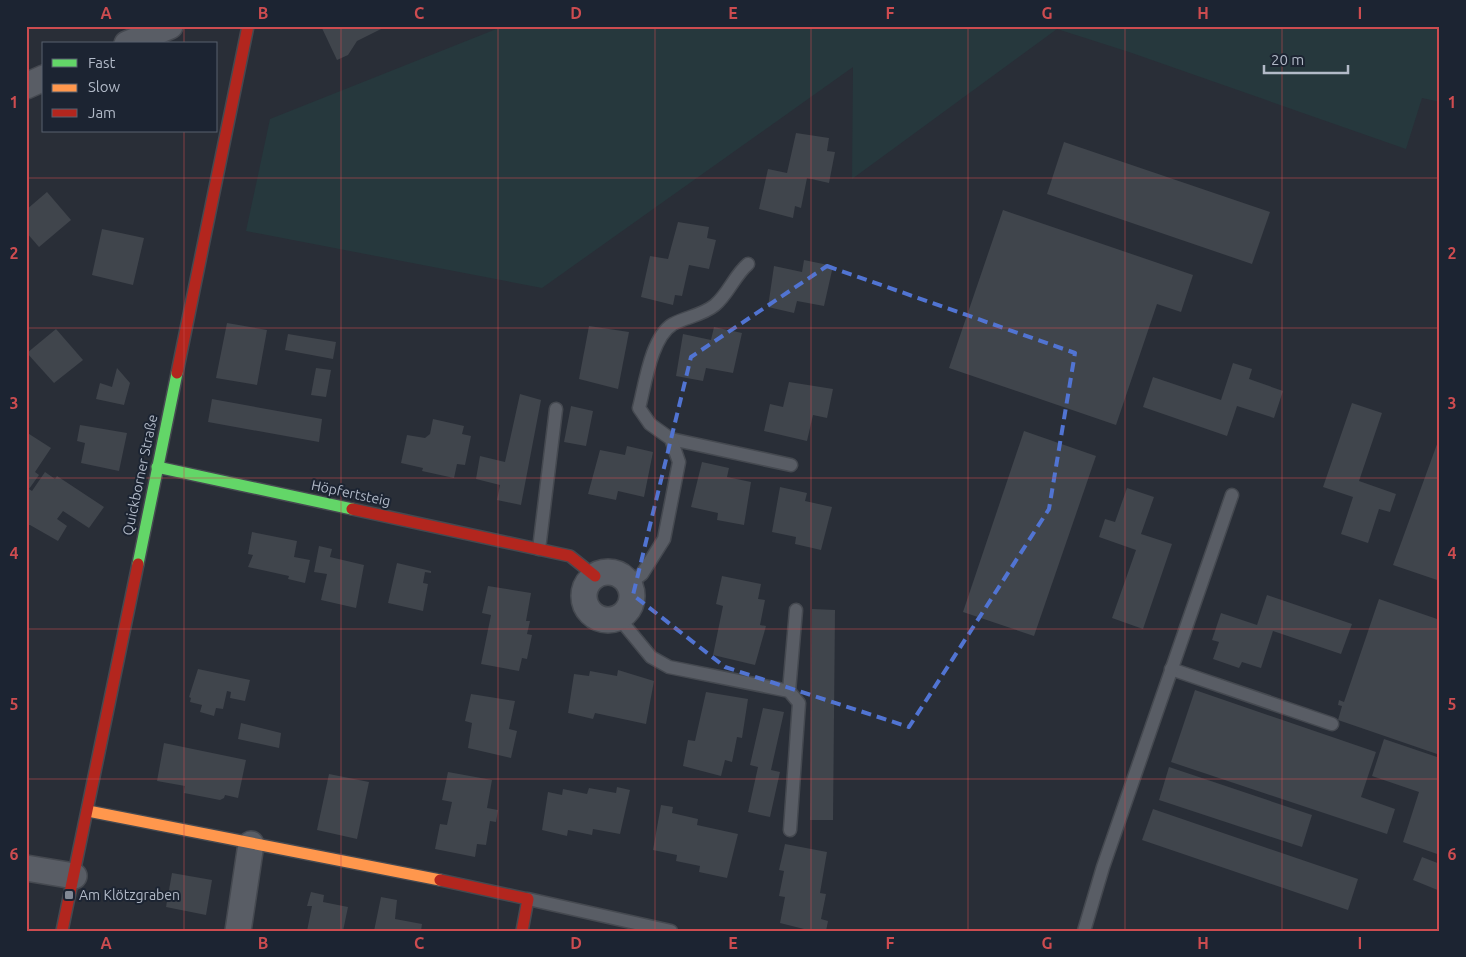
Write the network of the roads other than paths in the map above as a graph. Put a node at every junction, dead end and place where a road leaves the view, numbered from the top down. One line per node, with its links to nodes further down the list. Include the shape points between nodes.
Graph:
1 (170, 26): 3 (street)
2 (248, 26): 10 (street, Quickborner Straße)
3 (133, 42)
4 (42, 79): 5 (street)
5 (26, 86)
6 (748, 264): 8 (lane, via 737,273 732,286 714,305 671,325 655,348 639,408 650,424)
7 (556, 408): 12 (lane)
8 (672, 439): 9 (lane); 14 (lane, via 679,462 664,538 642,574)
9 (791, 465)
10 (157, 467): 12 (street, Höpfertsteig); 20 (street, Quickborner Straße)
11 (1232, 495): 17 (lane)
12 (539, 549): 13 (street, Höpfertsteig, via 570,556)
13 (595, 576): 14 (street, via 610,572); 16 (street, via 585,588 589,611 603,619)
14 (629, 584): 16 (street, via 629,607)
15 (796, 610): 18 (lane)
16 (618, 617): 18 (lane, via 651,657 669,667)
17 (1171, 669): 19 (lane); 30 (lane)
18 (789, 691): 21 (lane, via 799,703)
19 (1332, 724)
20 (88, 811): 22 (street); 24 (street, Quickborner Straße)
21 (790, 830)
22 (251, 844): 25 (street, via 375,866); 27 (street)
23 (26, 868): 24 (street)
24 (74, 876): 26 (street, Quickborner Straße)
25 (528, 900): 28 (street); 29 (lane)
26 (62, 931)
27 (238, 931)
28 (522, 931)
29 (671, 931)
30 (1084, 931)

